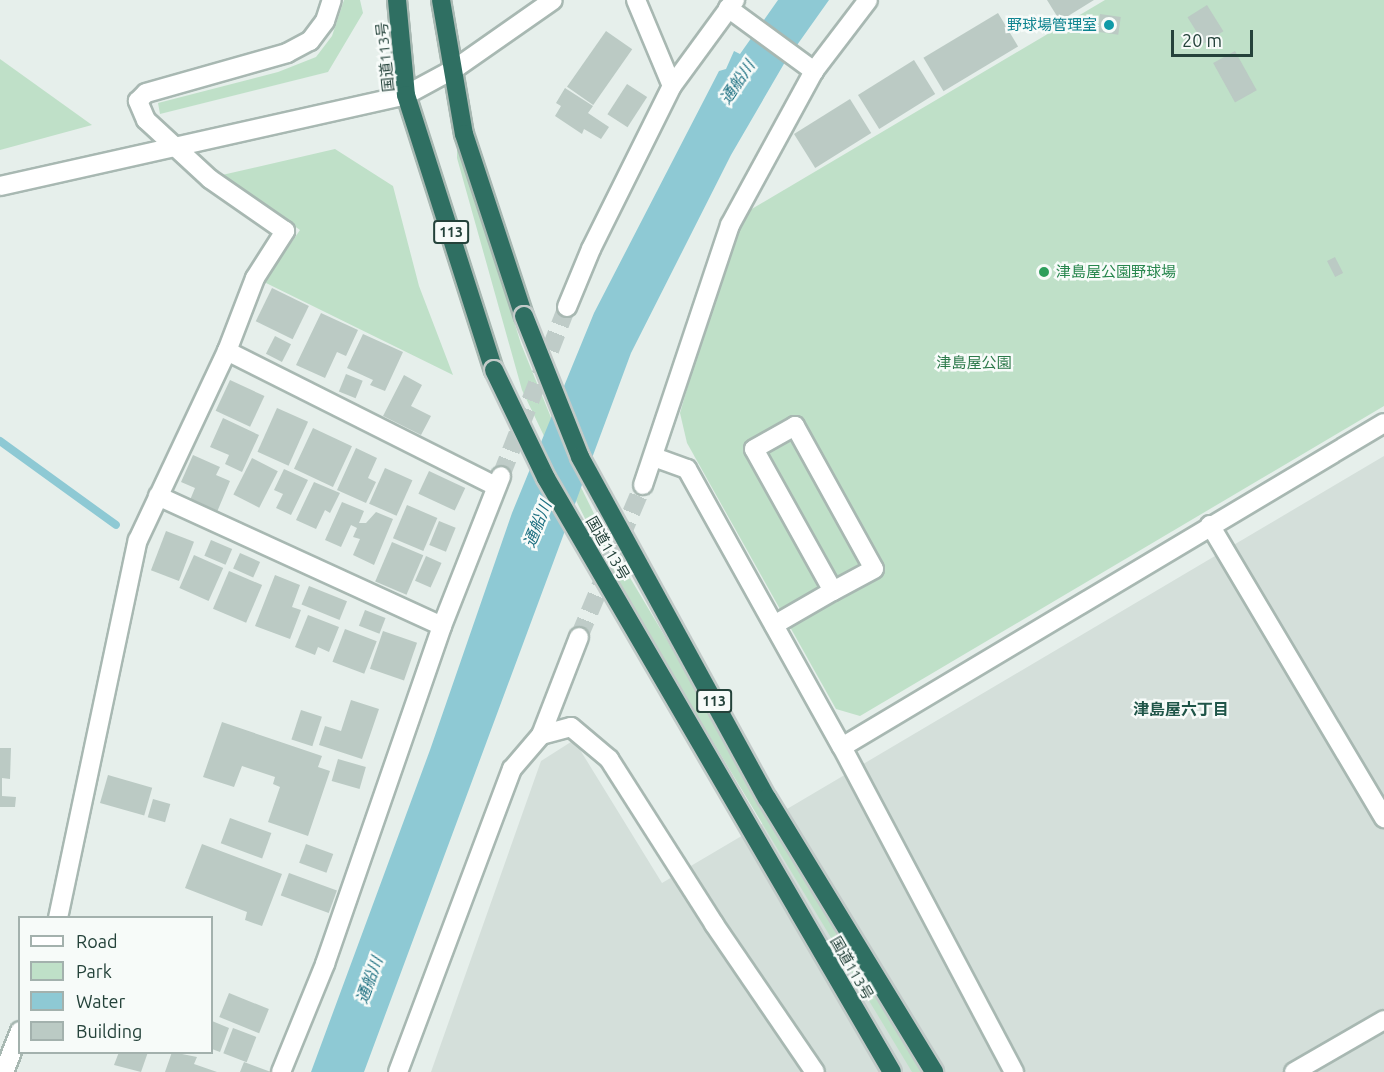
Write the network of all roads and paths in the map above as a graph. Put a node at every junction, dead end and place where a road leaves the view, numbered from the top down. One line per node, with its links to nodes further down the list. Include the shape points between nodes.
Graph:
1 (332, 0): 12 (street, via 325,21 310,41 287,53 146,93 138,101 146,120)
2 (397, 0): 11 (highway, 国道113号 / 113)
3 (441, 0): 8 (highway, 国道113号 / 113)
4 (553, 0): 8 (street)
5 (636, 0): 10 (street)
6 (868, 0): 9 (street)
7 (731, 4): 9 (street); 10 (street)
8 (456, 68): 11 (street); 36 (highway, 国道113号 / 113, bridge, via 464,134 524,316 586,468 767,798)
9 (814, 71): 17 (street, via 730,225)
10 (672, 86): 14 (street, via 591,249)
11 (406, 95): 12 (street); 35 (highway, 国道113号 / 113, bridge, via 494,370 546,478)
12 (173, 145): 13 (street); 15 (street, via 210,179 285,231 255,278)
13 (0, 186)
14 (567, 307)
15 (227, 351): 19 (street); 23 (street, via 499,481)
16 (1384, 423): 20 (street)
17 (654, 458): 18 (street); 22 (street, via 687,469)
18 (643, 485)
19 (158, 496): 23 (street); 28 (street, via 138,540)
20 (1210, 525): 26 (street); 27 (street)
21 (833, 591): 21 (street, via 754,449 795,426 874,569); 22 (street)
22 (774, 625): 26 (street)
23 (441, 626): 32 (street, via 325,964)
24 (579, 637): 25 (street)
25 (542, 735): 33 (street, via 512,769); 34 (street, via 571,727 609,759 714,924)
26 (842, 747): 37 (street)
27 (1384, 818)
28 (58, 916)
29 (1384, 1020): 38 (street)
30 (18, 1036): 31 (street)
31 (4, 1072)
32 (281, 1072)
33 (398, 1072)
34 (815, 1072)
35 (892, 1072)
36 (934, 1072)
37 (1014, 1072)
38 (1294, 1072)

